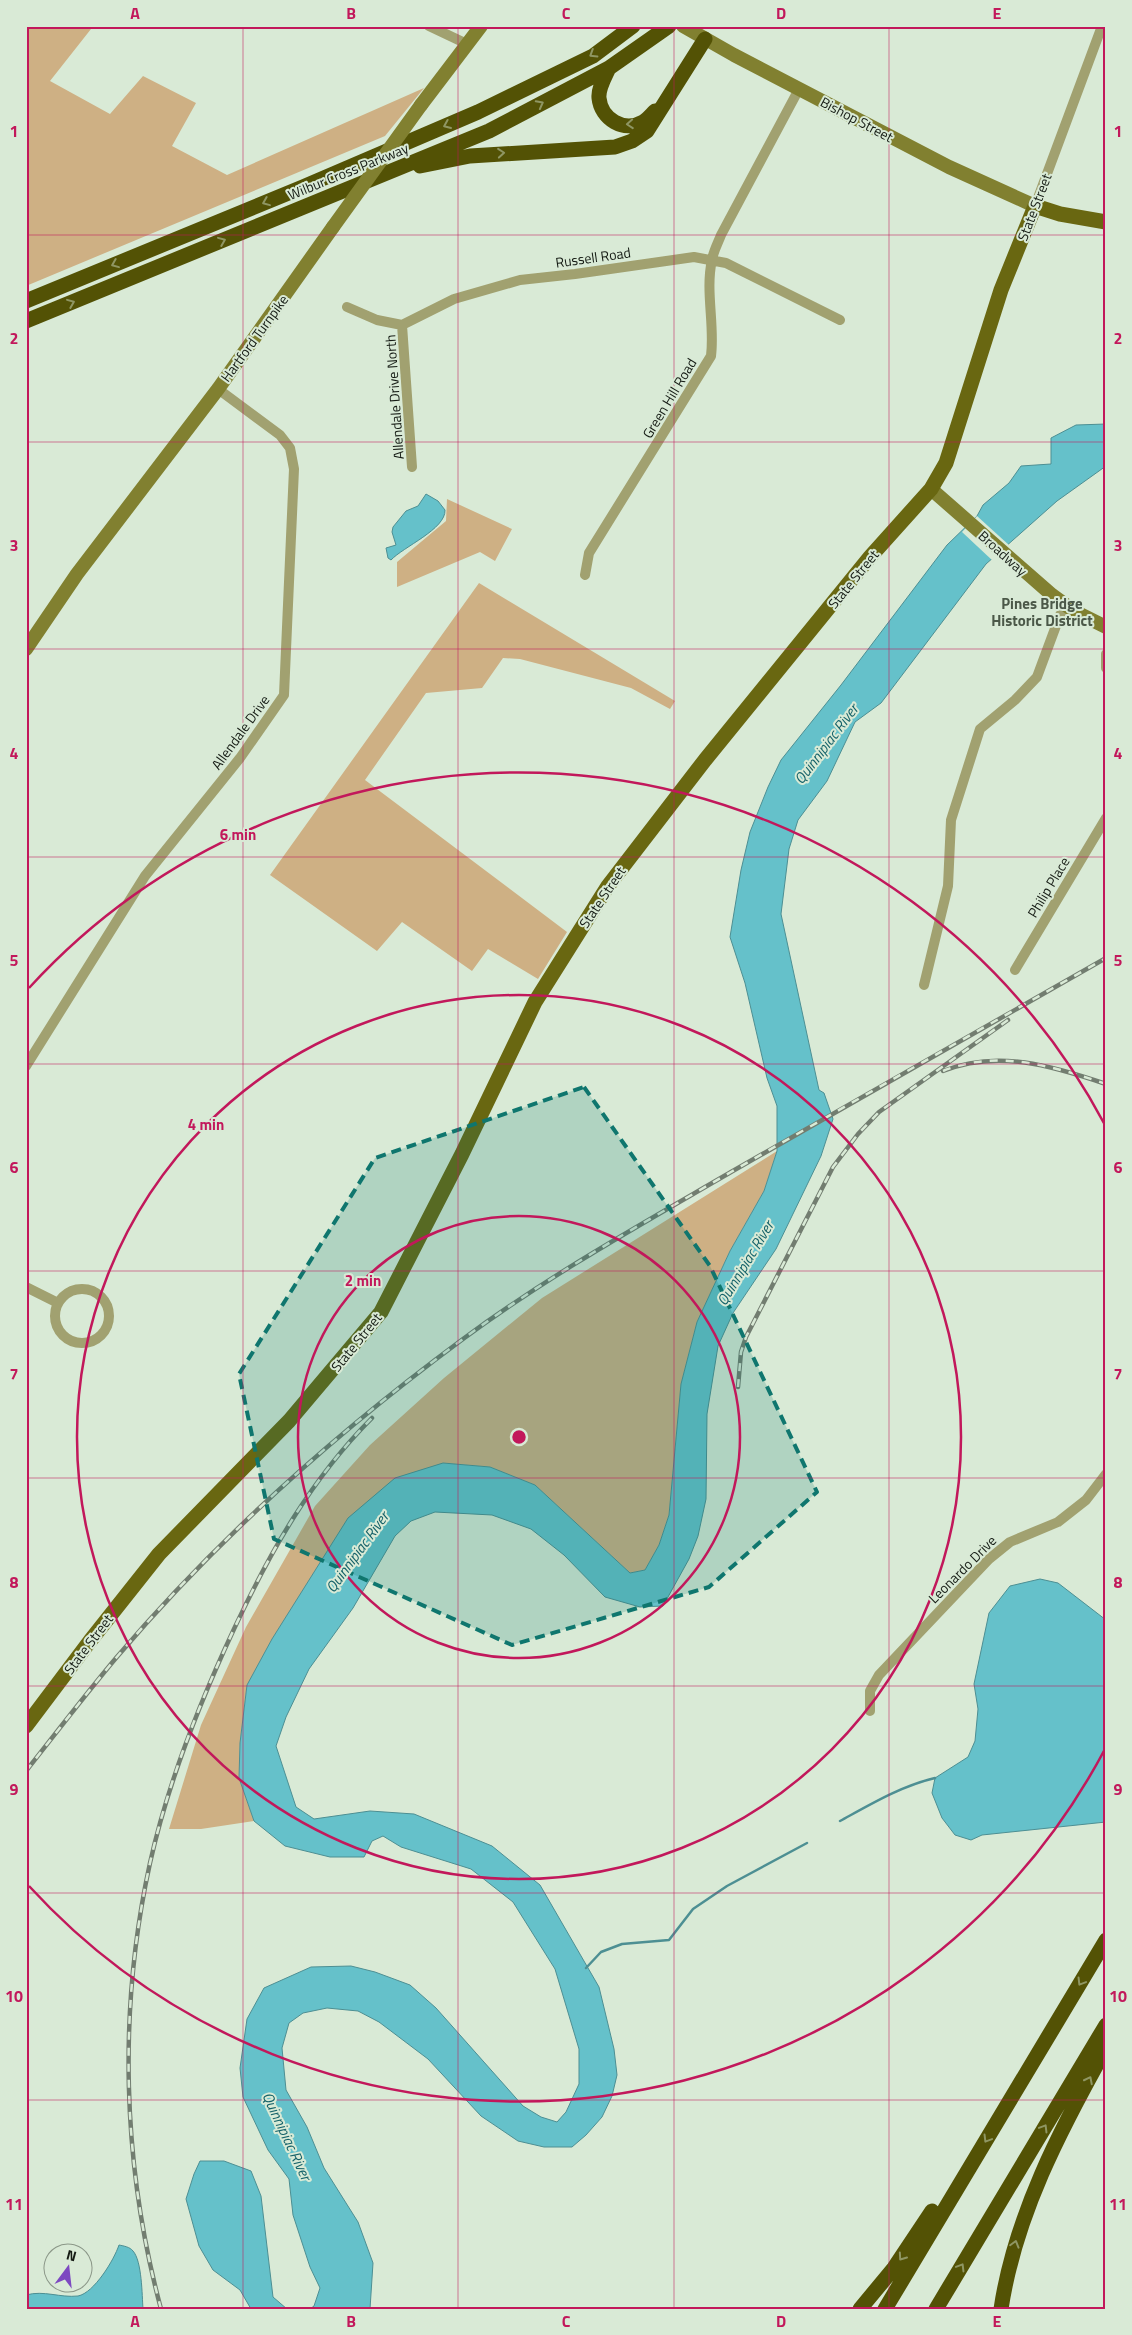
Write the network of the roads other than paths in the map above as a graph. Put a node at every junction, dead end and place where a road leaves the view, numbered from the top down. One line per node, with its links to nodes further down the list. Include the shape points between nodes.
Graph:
1 (429, 26): 7 (street)
2 (481, 26): 7 (main road, Hartford Turnpike)
3 (633, 26): 15 (highway, Wilbur Cross Parkway, one-way to 15, via 592,56 478,112)
4 (669, 26): 8 (highway, Wilbur Cross Parkway)
5 (1102, 26): 12 (street, State Street)
6 (694, 32): 9 (main road, Bishop Street); 10 (highway)
7 (467, 44): 20 (main road, Hartford Turnpike, bridge)
8 (609, 68): 10 (highway, one-way to 8, via 642,122 628,126 616,123 602,110 599,96); 11 (highway, Wilbur Cross Parkway, one-way to 8, via 489,131)
9 (799, 89): 12 (main road, Bishop Street, via 950,167); 14 (street, Green Hill Road, via 721,235)
10 (669, 99): 11 (highway, one-way to 10, via 470,156 615,147 648,131)
11 (384, 173): 18 (highway, Wilbur Cross Parkway, one-way to 11)
12 (1035, 206): 13 (main road); 22 (main road, State Street, via 1001,290 946,463)
13 (1106, 222)
14 (712, 260): 17 (street, Russell Road, via 726,263); 19 (street, Russell Road, via 694,257 520,280 454,299); 23 (street, Green Hill Road, via 713,335 710,356 589,553)
15 (26, 301)
16 (347, 308): 19 (street, via 377,320)
17 (840, 320)
18 (26, 321)
19 (402, 325): 21 (street, Allendale Drive North)
20 (218, 389): 26 (main road, Hartford Turnpike, via 77,574); 32 (street, Allendale Drive, via 280,435 290,448 294,469 284,695 240,758 145,876)
21 (412, 468)
22 (931, 489): 24 (main road, Broadway); 37 (main road, State Street, via 870,558 705,760 608,886 536,1002 382,1312 289,1421 159,1554)
23 (585, 576)
24 (1067, 606): 25 (main road, Broadway); 31 (street, via 1060,615 1037,677 980,729 951,820 948,886)
25 (1106, 627)
26 (26, 649)
27 (1106, 654): 28 (street)
28 (1106, 668)
29 (1106, 818): 30 (street, Philip Place)
30 (1015, 970)
31 (924, 985)
32 (26, 1066)
33 (26, 1287): 34 (street)
34 (58, 1303): 34 (street, via 55,1321 58,1330 70,1340 92,1342 106,1329 109,1321 107,1304 95,1292 78,1289 63,1296)
35 (1106, 1474): 36 (street, Leonardo Drive, via 1086,1500 1058,1522 1010,1542 989,1559 879,1675 870,1691)
36 (870, 1711)
37 (26, 1726)
38 (1106, 1940): 41 (highway, one-way to 41)
39 (1106, 2025): 44 (highway, one-way to 39)
40 (1106, 2048): 45 (highway, one-way to 40, via 1012,2255 1030,2201)
41 (964, 2178): 42 (highway, one-way to 42, via 938,2201 899,2261); 43 (highway)
42 (860, 2309)
43 (885, 2309)
44 (936, 2309)
45 (1001, 2309)

